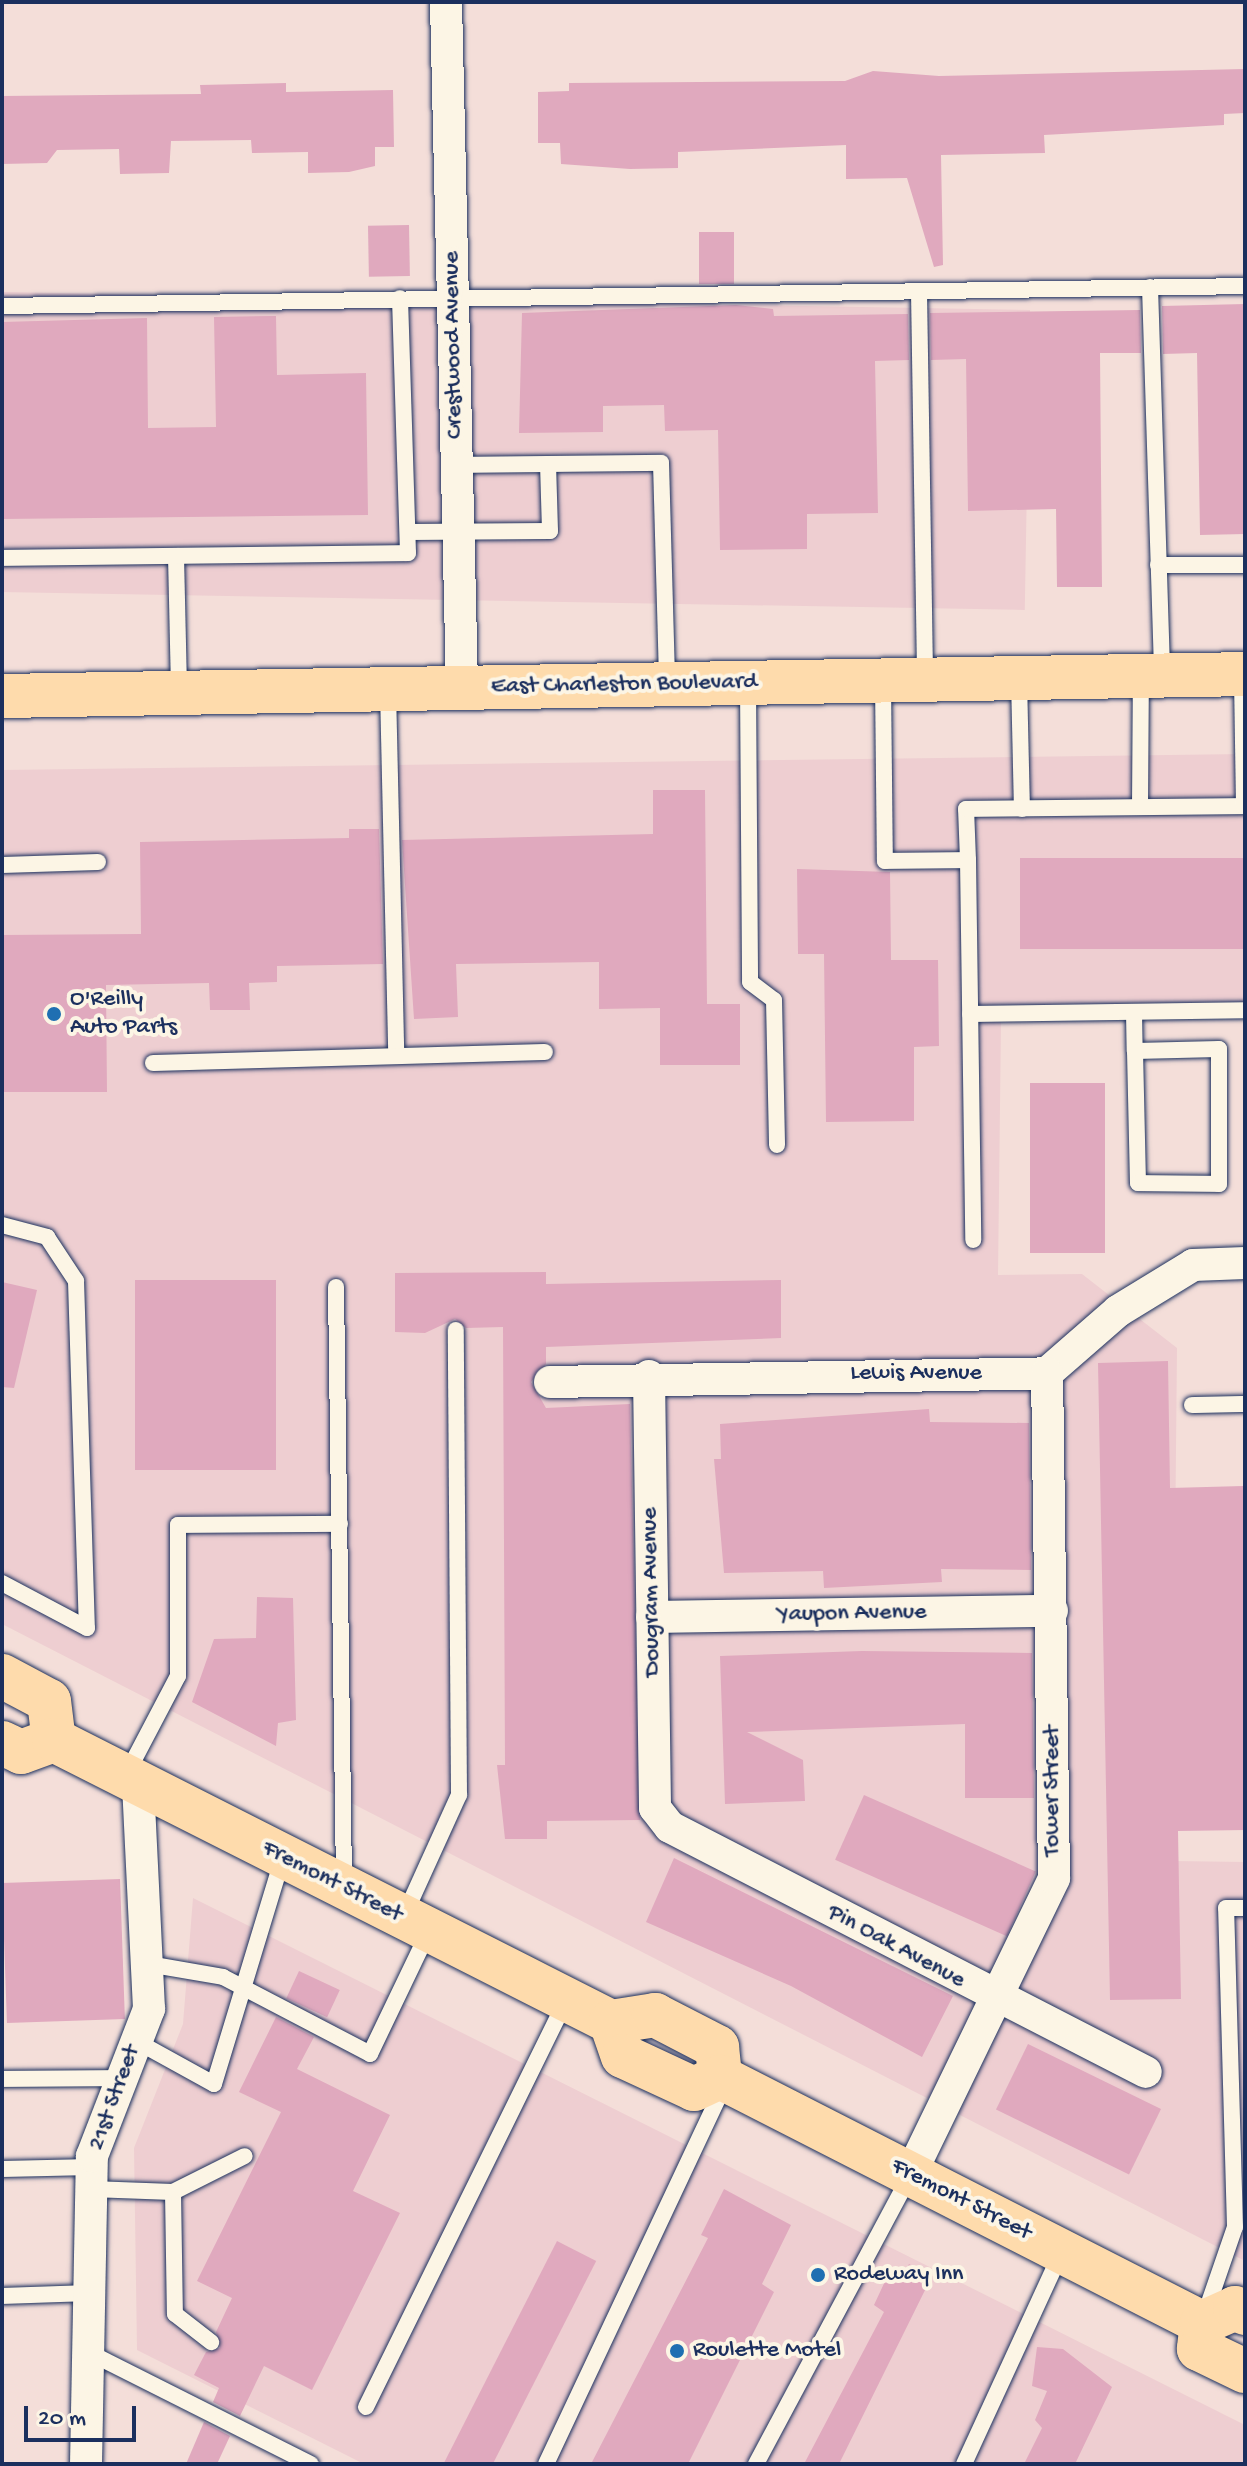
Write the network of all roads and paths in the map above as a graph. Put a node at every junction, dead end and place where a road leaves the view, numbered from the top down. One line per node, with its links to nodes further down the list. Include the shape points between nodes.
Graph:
1 (446, 2): 5 (street, Crestwood Avenue)
2 (1245, 286): 3 (lane)
3 (1150, 287): 4 (lane); 14 (lane)
4 (919, 291): 5 (lane); 19 (lane)
5 (453, 297): 6 (lane); 9 (street, Crestwood Avenue)
6 (400, 298): 7 (lane); 10 (lane)
7 (2, 306)
8 (548, 464): 9 (lane); 11 (lane, via 550,531); 21 (lane, via 661,463)
9 (457, 465): 11 (street, Crestwood Avenue)
10 (408, 532): 11 (lane); 12 (lane, via 408,553)
11 (459, 532): 22 (street, Crestwood Avenue)
12 (176, 556): 13 (lane); 24 (lane)
13 (2, 558)
14 (1158, 565): 15 (lane); 17 (lane)
15 (1245, 565)
16 (1243, 674): 17 (main road, East Charleston Boulevard); 26 (lane, via 1244,806)
17 (1151, 676): 18 (main road, East Charleston Boulevard); 26 (lane)
18 (1019, 678): 19 (main road, East Charleston Boulevard); 27 (lane)
19 (904, 680): 20 (main road, East Charleston Boulevard); 28 (lane, via 885,861)
20 (748, 683): 21 (main road, East Charleston Boulevard); 38 (lane, via 750,982 774,1000)
21 (667, 684): 22 (main road, East Charleston Boulevard)
22 (462, 688): 23 (main road, East Charleston Boulevard)
23 (388, 689): 24 (main road, East Charleston Boulevard); 36 (lane)
24 (179, 693): 25 (main road, East Charleston Boulevard)
25 (2, 696)
26 (1140, 807): 27 (lane)
27 (1022, 809): 28 (lane, via 966,809)
28 (968, 860): 33 (lane)
29 (98, 862): 30 (lane)
30 (2, 865)
31 (1245, 1010): 32 (lane)
32 (1134, 1012): 33 (lane); 34 (lane)
33 (970, 1014): 40 (lane)
34 (1135, 1051): 34 (lane, via 1138,1183 1219,1184 1219,1049)
35 (545, 1052): 36 (lane)
36 (396, 1056): 37 (lane)
37 (153, 1063)
38 (777, 1145)
39 (2, 1225): 50 (lane, via 47,1237 76,1281 87,1628)
40 (973, 1240)
41 (1245, 1263): 44 (street, via 1193,1265 1118,1311)
42 (336, 1287): 49 (lane)
43 (456, 1330): 61 (lane, via 459,1795)
44 (1047, 1373): 45 (street, Lewis Avenue); 51 (street, Tower Street)
45 (649, 1376): 46 (street, Lewis Avenue); 52 (street, Dougram Avenue)
46 (550, 1382)
47 (1245, 1404): 48 (lane)
48 (1192, 1405)
49 (340, 1524): 56 (lane, via 178,1525 178,1676); 59 (lane)
50 (2, 1583)
51 (1052, 1611): 52 (street, Yaupon Avenue); 65 (street, Tower Street, via 1054,1878)
52 (652, 1617): 57 (street, Dougram Avenue)
53 (2, 1676): 54 (main road, via 49,1701)
54 (54, 1740): 55 (main road, via 21,1752); 56 (main road, Fremont Street)
55 (2, 1743)
56 (132, 1780): 58 (main road, Fremont Street); 62 (street, 21st Street)
57 (655, 1808): 65 (street, Pin Oak Avenue, via 670,1827)
58 (283, 1856): 59 (main road, Fremont Street); 63 (lane)
59 (344, 1888): 61 (main road, Fremont Street)
60 (1245, 1908): 71 (lane, via 1226,1908)
61 (416, 1924): 63 (lane, via 370,2054); 64 (main road, Fremont Street)
62 (148, 1964): 63 (lane); 66 (street, 21st Street, via 149,2009)
63 (248, 1989): 66 (lane, via 214,2084)
64 (566, 2000): 70 (main road, Fremont Street, via 611,2022 655,2015 717,2047); 85 (lane)
65 (998, 2001): 67 (street, Pin Oak Avenue); 74 (street, Tower Street, via 974,2034)
66 (136, 2041): 68 (street, 21st Street)
67 (1146, 2072)
68 (122, 2078): 69 (lane); 75 (street, 21st Street)
69 (2, 2079)
70 (723, 2079): 74 (main road, Fremont Street); 88 (lane)
71 (1238, 2079): 81 (lane, via 1235,2227)
72 (245, 2156): 76 (lane)
73 (2, 2169): 75 (lane)
74 (910, 2175): 77 (main road, Fremont Street); 89 (lane)
75 (91, 2178): 76 (lane); 78 (street, 21st Street)
76 (173, 2192): 82 (lane, via 175,2314)
77 (1062, 2251): 81 (main road, Fremont Street); 90 (lane)
78 (89, 2293): 79 (lane); 83 (street, 21st Street)
79 (2, 2296)
80 (1245, 2313): 81 (main road, via 1235,2308)
81 (1202, 2323): 84 (main road, via 1199,2349)
82 (211, 2342)
83 (90, 2353): 86 (street, 21st Street); 87 (lane)
84 (1245, 2371)
85 (366, 2407)
86 (86, 2464)
87 (311, 2464)
88 (546, 2464)
89 (756, 2464)
90 (964, 2464)

